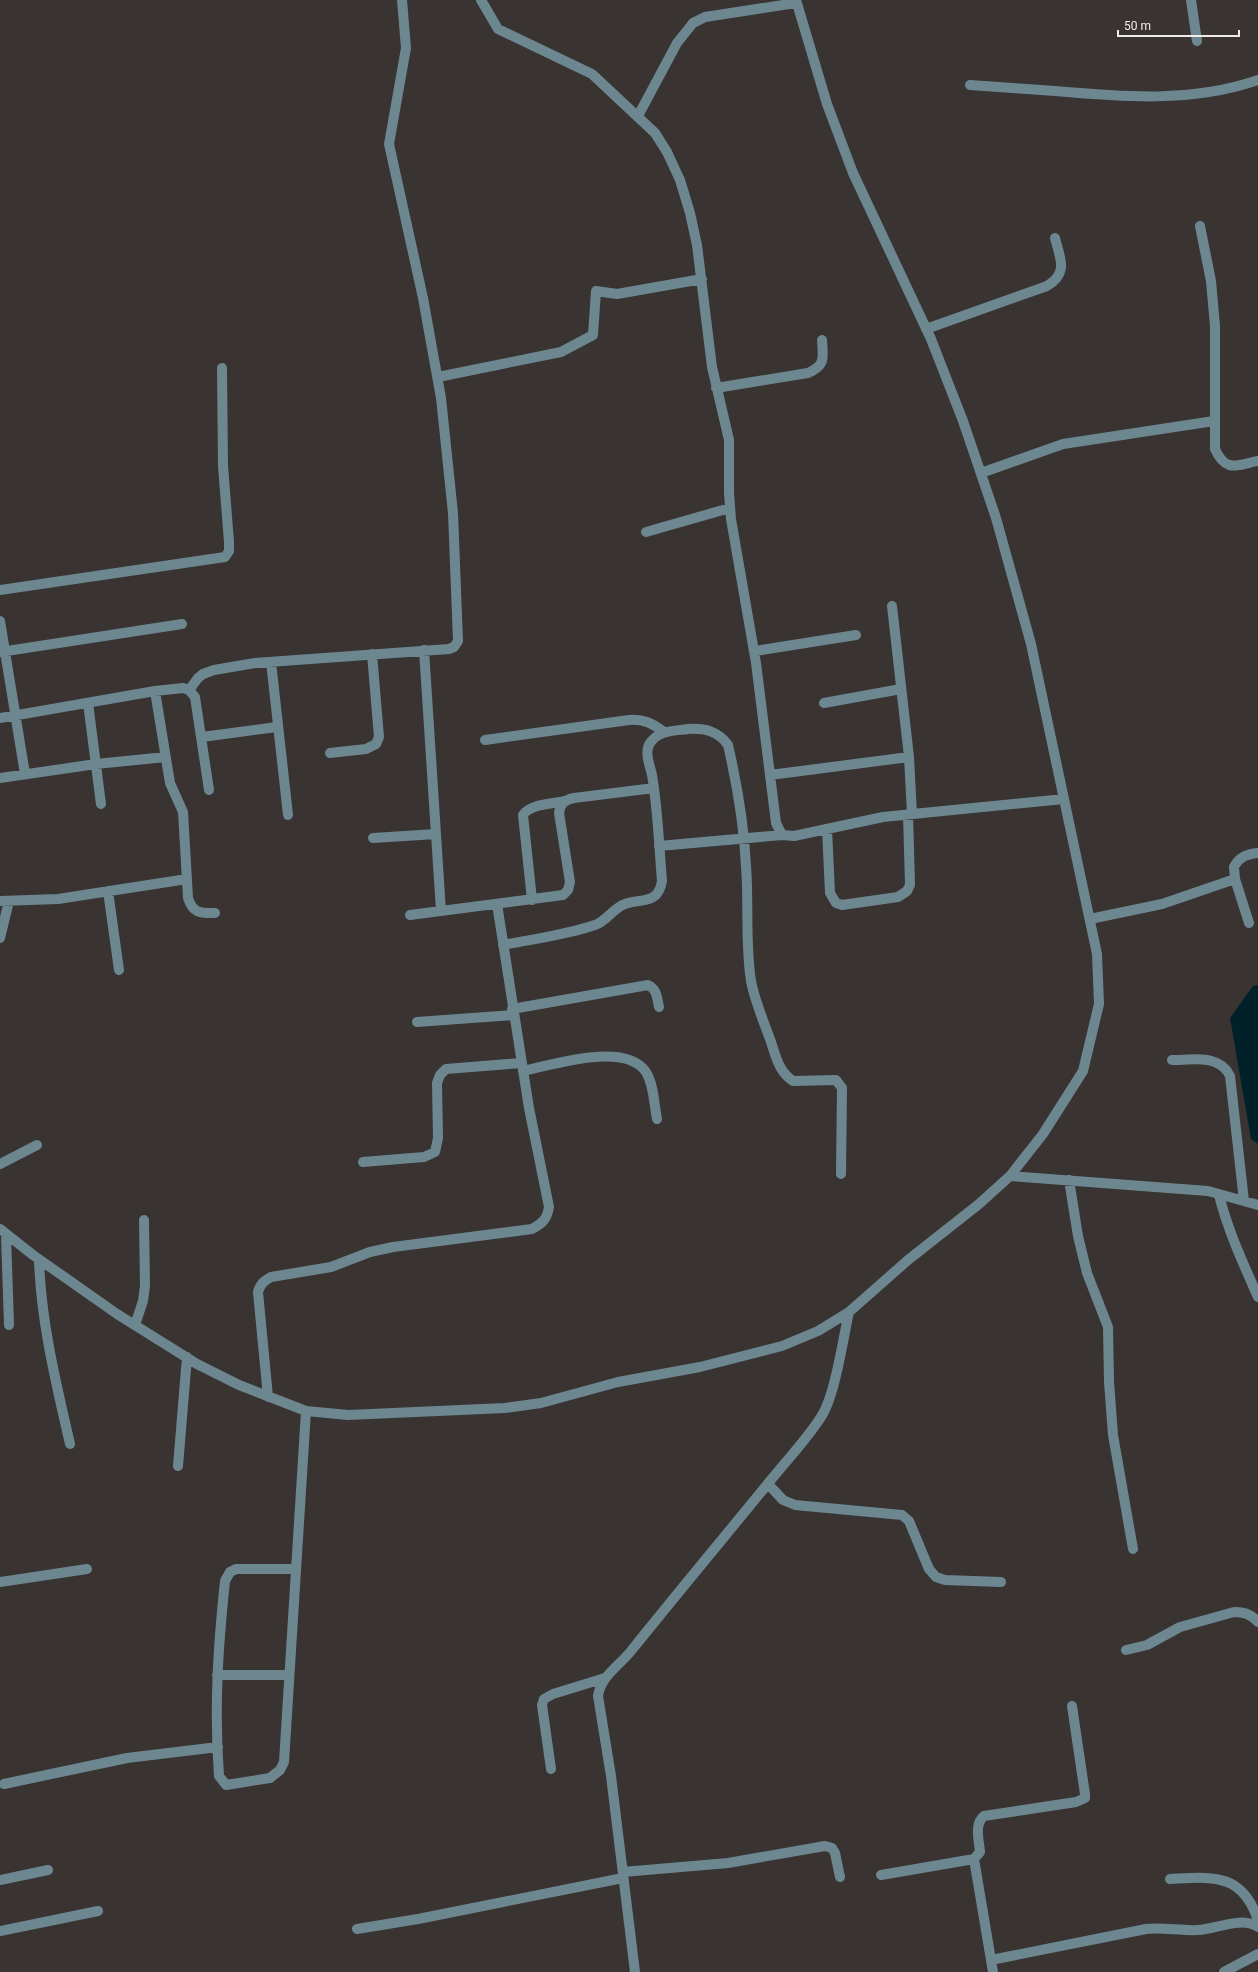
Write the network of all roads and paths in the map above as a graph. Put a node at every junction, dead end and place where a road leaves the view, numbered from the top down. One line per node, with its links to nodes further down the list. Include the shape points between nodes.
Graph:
1 (402, 0): 15 (street, via 406,48 389,144)
2 (481, 0): 8 (street, via 498,29 592,74)
3 (1191, 0): 5 (street)
4 (796, 2): 8 (street, via 705,17 693,23 677,42); 12 (street, via 827,104 853,173)
5 (1197, 41)
6 (1258, 80): 7 (street, via 1213,92 1184,96 1133,97)
7 (970, 85)
8 (638, 116): 11 (street, via 655,133 680,180 692,219)
9 (1200, 226): 17 (street, via 1211,281 1215,326)
10 (1055, 238): 12 (street, via 1061,265 1061,272 1056,281)
11 (702, 279): 15 (street, via 617,294 596,291 593,335 561,352); 16 (street)
12 (926, 329): 19 (street)
13 (822, 340): 16 (street, via 821,365 808,374)
14 (222, 368): 22 (street, via 223,466 229,542 229,551 225,557)
15 (438, 377): 27 (street, via 453,513 459,633 454,647)
16 (716, 388): 20 (street, via 730,440)
17 (1214, 421): 18 (street, via 1215,449 1224,464 1230,466); 19 (street, via 1063,444)
18 (1258, 461)
19 (981, 473): 52 (street, via 1031,644)
20 (730, 508): 21 (street); 29 (street)
21 (646, 532)
22 (0, 590)
23 (892, 606): 32 (street)
24 (0, 621): 28 (street)
25 (182, 624): 28 (street)
26 (856, 635): 29 (street)
27 (424, 650): 30 (street); 58 (street)
28 (3, 651): 37 (street)
29 (754, 652): 48 (street)
30 (372, 654): 31 (street); 43 (street, via 379,737 376,744 366,749)
31 (271, 662): 33 (street, via 214,670 198,678); 39 (street)
32 (901, 689): 36 (street); 45 (street)
33 (189, 690): 34 (street, via 183,688); 41 (street, via 195,697)
34 (155, 691): 35 (street); 44 (street)
35 (88, 703): 37 (street); 46 (street)
36 (824, 703)
37 (15, 716): 38 (street); 47 (street)
38 (0, 718)
39 (277, 727): 41 (street); 56 (street)
40 (664, 732): 42 (street, via 647,721 629,720); 50 (street, via 649,744 647,752); 61 (street, via 697,728 722,736 728,745 732,762)
41 (202, 737): 51 (street)
42 (484, 740)
43 (330, 753)
44 (166, 757): 46 (street); 64 (street, via 170,783 183,812)
45 (909, 757): 48 (street); 55 (street)
46 (96, 764): 47 (street); 54 (street)
47 (25, 774): 49 (street)
48 (770, 775): 59 (street, via 776,823)
49 (0, 778)
50 (654, 788): 53 (street); 62 (street)
51 (210, 790)
52 (1064, 799): 55 (street); 73 (street)
53 (564, 801): 67 (street, via 559,813 570,882 568,890 557,897); 67 (street, via 533,808 523,815)
54 (101, 804)
55 (910, 814): 57 (street); 57 (street, via 910,885 907,891 898,897 842,905 836,903 830,893)
56 (288, 816)
57 (828, 829): 59 (street, via 794,836)
58 (436, 834): 60 (street); 70 (street)
59 (782, 835): 61 (street)
60 (373, 838)
61 (744, 839): 62 (street); 87 (street, via 748,956 757,1005 778,1062 787,1077 793,1080 836,1080 840,1083)
62 (659, 846): 76 (street, via 662,881 658,894 650,899 619,906 597,925)
63 (1258, 853): 65 (street, via 1248,854 1236,862)
64 (187, 879): 66 (street); 71 (street, via 188,898 193,910 199,913)
65 (1235, 879): 73 (street, via 1162,904); 74 (street)
66 (108, 892): 68 (street, via 58,900); 77 (street)
67 (532, 900): 69 (street)
68 (4, 901): 75 (street)
69 (497, 904): 70 (street); 76 (street)
70 (441, 911): 72 (street)
71 (215, 913)
72 (410, 915)
73 (1090, 919): 88 (street, via 1097,954 1099,1004 1084,1071 1043,1134)
74 (1249, 923)
75 (0, 938)
76 (503, 945): 79 (street)
77 (119, 970)
78 (659, 1007): 79 (street, via 656,992 648,985)
79 (512, 1012): 80 (street); 82 (street)
80 (417, 1022)
81 (1172, 1060): 91 (street, via 1214,1060 1226,1068 1230,1076)
82 (522, 1067): 83 (street, via 604,1056 637,1062 650,1080); 85 (street, via 446,1069 437,1082 438,1138 435,1152 424,1157); 101 (street, via 549,1207 543,1224 532,1229 393,1247 370,1252 331,1267 271,1277 264,1281 258,1292)
83 (657, 1119)
84 (37, 1145): 86 (street)
85 (362, 1162)
86 (0, 1164)
87 (841, 1174)
88 (1010, 1176): 89 (street); 97 (street)
89 (1069, 1180): 90 (street); 106 (street, via 1087,1273 1108,1327 1113,1435)
90 (1219, 1194): 91 (street); 96 (street, via 1233,1242)
91 (1244, 1201): 92 (street)
92 (1258, 1205)
93 (144, 1220): 99 (street, via 145,1286)
94 (3, 1232): 95 (street); 98 (street)
95 (39, 1260): 99 (street); 103 (street, via 42,1309 51,1363)
96 (1258, 1297)
97 (849, 1312): 102 (street, via 818,1332 782,1346 700,1367 618,1382 541,1403 505,1408 348,1415); 105 (street, via 830,1394 822,1416)
98 (10, 1324)
99 (135, 1325): 100 (street)
100 (187, 1358): 101 (street); 104 (street)
101 (268, 1397): 102 (street)
102 (306, 1411): 108 (street)
103 (70, 1444)
104 (178, 1466)
105 (768, 1484): 110 (street, via 783,1500 794,1505 902,1515 912,1525 929,1569 936,1577 945,1580); 115 (street, via 631,1651)
106 (1132, 1549)
107 (87, 1569): 109 (street)
108 (295, 1569): 113 (street, via 236,1569 227,1575); 114 (street)
109 (0, 1582)
110 (1001, 1582)
111 (1258, 1622): 112 (street, via 1243,1612 1234,1612 1180,1627 1147,1645)
112 (1126, 1650)
113 (217, 1675): 114 (street); 117 (street)
114 (289, 1675): 117 (street, via 284,1762 278,1774 270,1778 226,1785 219,1776)
115 (605, 1678): 118 (street, via 544,1699 542,1705); 122 (street, via 598,1696)
116 (1072, 1706): 120 (street, via 1086,1794 1084,1798 1076,1802 984,1816 978,1825 980,1852)
117 (218, 1747): 119 (street, via 127,1758)
118 (551, 1769)
119 (4, 1784)
120 (974, 1859): 123 (street); 133 (street)
121 (48, 1870): 126 (street)
122 (623, 1875): 124 (street, via 728,1863 825,1846 832,1848 835,1853); 130 (street, via 418,1919); 134 (street)
123 (881, 1875)
124 (840, 1876)
125 (1170, 1879): 128 (street, via 1209,1877 1234,1884 1245,1893 1253,1905)
126 (0, 1880)
127 (98, 1911): 131 (street)
128 (1258, 1920)
129 (1258, 1927): 133 (street, via 1244,1922 1197,1930 1146,1929)
130 (357, 1929)
131 (0, 1931)
132 (1258, 1954): 136 (street)
133 (991, 1960): 135 (street)
134 (635, 1972)
135 (993, 1972)
136 (1224, 1972)

